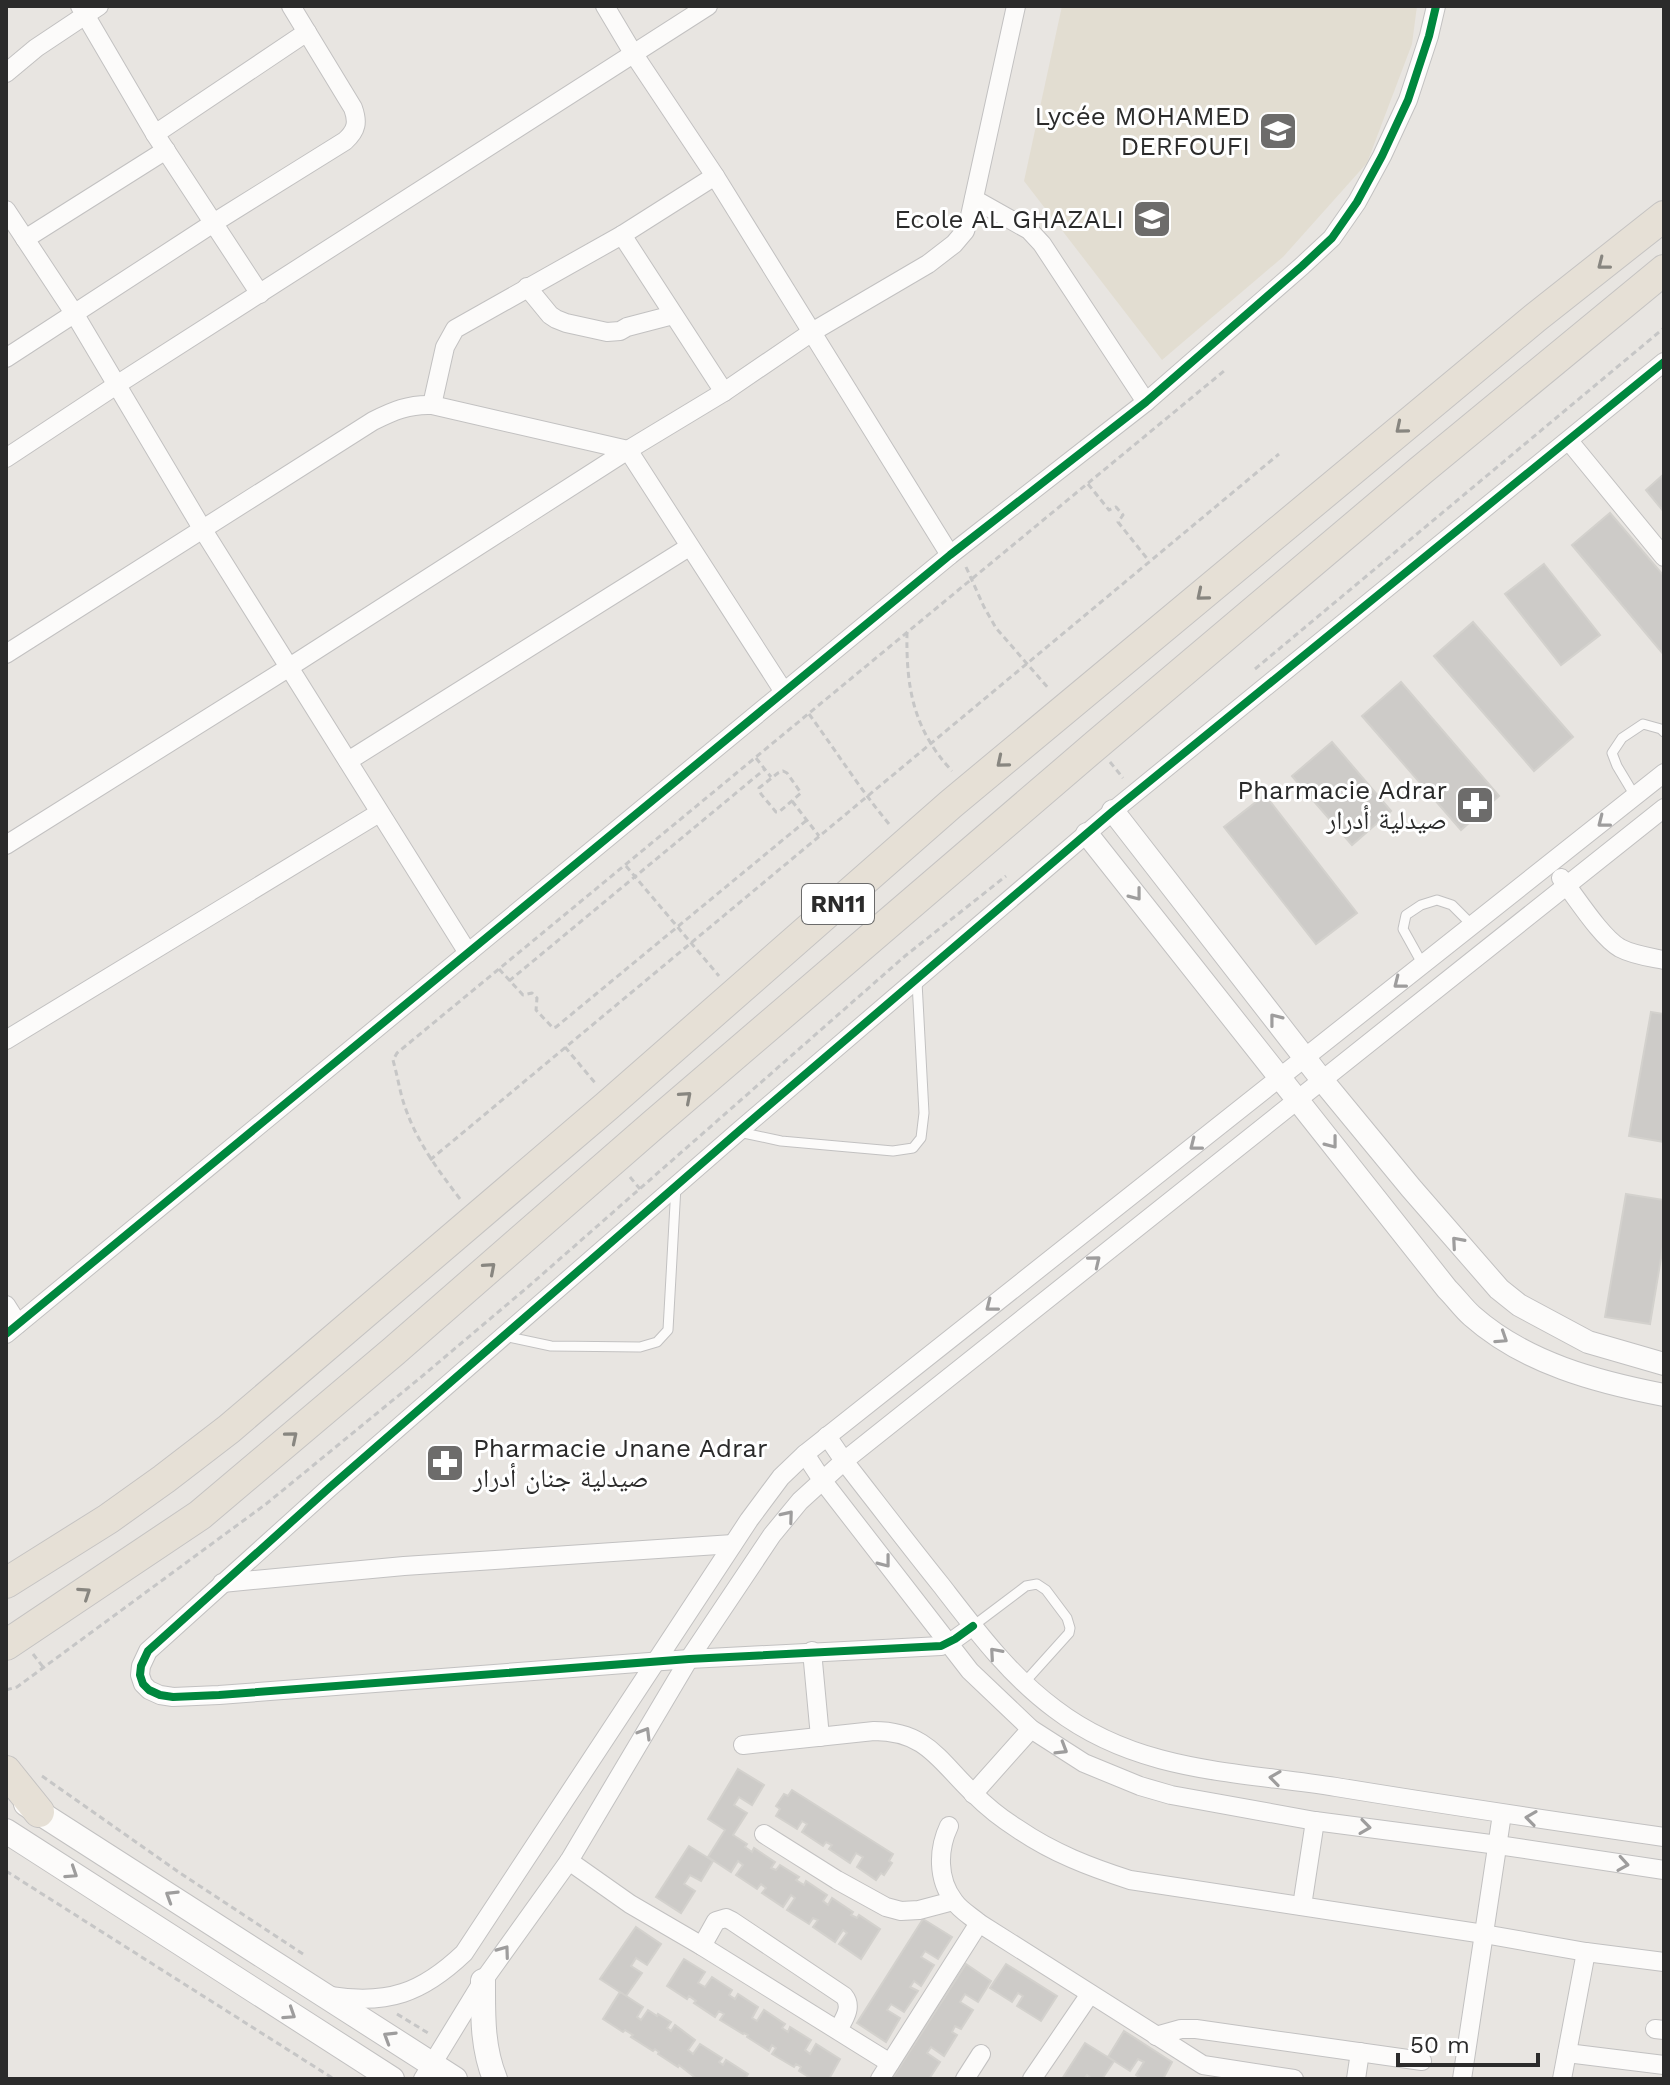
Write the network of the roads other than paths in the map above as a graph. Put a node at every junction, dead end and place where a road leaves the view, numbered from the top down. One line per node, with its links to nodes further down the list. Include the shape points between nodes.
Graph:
1 (291, 6): 7 (street)
2 (605, 6): 8 (street)
3 (708, 6): 8 (street)
4 (1016, 6): 12 (street)
5 (1436, 6): 28 (street, via 1408,100 1357,202 1332,238)
6 (88, 9): 9 (street); 10 (street)
7 (307, 32): 10 (street); 15 (street, via 353,108 353,134)
8 (633, 53): 11 (street); 20 (street)
9 (6, 73)
10 (161, 142): 15 (street); 17 (street)
11 (715, 176): 16 (street); 23 (street)
12 (974, 199): 23 (street, via 965,231 954,244); 28 (street, via 1029,230 1042,244)
13 (6, 210): 17 (street)
14 (1664, 216): 73 (highway, RN11, one-way to 73, via 951,804 229,1429 108,1519)
15 (215, 222): 20 (street); 21 (street)
16 (622, 235): 19 (street); 22 (street)
17 (25, 239): 21 (street)
18 (1664, 270): 77 (highway, RN11, one-way to 18, via 200,1515 1096,745)
19 (527, 287): 22 (street, via 556,319 607,332); 29 (street, via 455,329 445,347)
20 (260, 294): 26 (street)
21 (74, 313): 24 (street); 26 (street)
22 (673, 315): 27 (street)
23 (812, 332): 27 (street); 35 (street)
24 (6, 358)
25 (1664, 362): 30 (street)
26 (118, 384): 32 (street); 33 (street)
27 (724, 392): 31 (street)
28 (1146, 402): 35 (street)
29 (432, 405): 31 (street); 33 (street, via 416,404 373,421)
30 (1569, 441): 36 (street); 45 (street)
31 (628, 450): 34 (street); 38 (street)
32 (6, 458)
33 (203, 530): 37 (street); 38 (street)
34 (689, 547): 39 (street); 41 (street)
35 (954, 552): 39 (street)
36 (1664, 557)
37 (6, 654)
38 (288, 668): 41 (street); 48 (street)
39 (784, 692): 52 (street)
40 (1664, 732): 43 (lane, via 1643,724 1622,738 1612,753)
41 (348, 761): 46 (street)
42 (1664, 773): 43 (street)
43 (1635, 796): 49 (street, one-way to 49)
44 (1664, 808): 50 (street)
45 (1113, 811): 47 (street); 57 (street, one-way to 45)
46 (379, 813): 52 (street); 56 (street)
47 (1087, 834): 55 (street); 58 (street, one-way to 58)
48 (6, 845)
49 (1550, 864): 50 (street); 51 (street)
50 (1567, 885): 53 (street, via 1616,946); 59 (street)
51 (1472, 925): 54 (street); 54 (lane, via 1452,905 1437,900 1406,915 1403,929)
52 (468, 953): 64 (street)
53 (1664, 960)
54 (1423, 965): 57 (street, one-way to 57)
55 (916, 978): 61 (street); 61 (lane, via 924,1113 921,1138 913,1148 893,1151 781,1141)
56 (6, 1040)
57 (1305, 1058): 58 (street); 59 (street)
58 (1280, 1078): 60 (street); 68 (street, one-way to 68)
59 (1322, 1080): 60 (street); 66 (street, one-way to 59, via 1588,1342 1499,1289)
60 (1297, 1099): 67 (street, one-way to 67, via 1472,1316 1549,1364); 70 (street, one-way to 60)
61 (739, 1131): 62 (street)
62 (676, 1186): 65 (street); 65 (lane, via 668,1330 657,1342 640,1347 551,1346)
63 (6, 1305): 64 (street)
64 (12, 1329)
65 (504, 1336): 74 (street)
66 (1664, 1364)
67 (1664, 1395)
68 (827, 1436): 69 (street); 70 (street)
69 (805, 1454): 71 (street); 72 (street, via 763,1499)
70 (844, 1461): 71 (street); 75 (street)
71 (822, 1480): 76 (street, one-way to 76); 79 (street, one-way to 71, via 772,1535)
72 (733, 1544): 74 (street); 80 (street)
73 (6, 1583)
74 (222, 1583): 80 (street, via 148,1651 140,1675 149,1690 173,1697 219,1695)
75 (973, 1626): 76 (street); 81 (street, one-way to 75); 81 (lane, via 1026,1586 1037,1584 1046,1590 1070,1623 1069,1633)
76 (948, 1644): 78 (street); 82 (street)
77 (11, 1647)
78 (812, 1651): 79 (street); 84 (street)
79 (689, 1659): 80 (street); 97 (street, one-way to 79)
80 (654, 1663): 107 (street, via 464,1953 423,1986 398,1995 372,1999)
81 (1024, 1683): 82 (street); 90 (street, one-way to 81, via 1150,1758 1088,1732)
82 (1004, 1706): 83 (street)
83 (1031, 1729): 88 (street); 91 (street, one-way to 91, via 1084,1763 1140,1786)
84 (820, 1737): 85 (street); 88 (street, via 874,1731 906,1735 930,1749)
85 (743, 1745)
86 (6, 1771): 89 (highway)
87 (6, 1791): 89 (main road)
88 (973, 1794): 100 (street, via 1015,1828 1093,1868 1130,1880)
89 (39, 1812): 107 (main road, one-way to 89)
90 (1502, 1814): 95 (street, one-way to 90); 96 (street)
91 (1315, 1821): 96 (street, one-way to 96); 100 (street)
92 (949, 1826): 99 (street, via 941,1868)
93 (6, 1831): 120 (main road, one-way to 120)
94 (764, 1834): 99 (street, via 886,1907 919,1910)
95 (1664, 1837)
96 (1498, 1845): 98 (street, one-way to 98); 102 (street)
97 (569, 1861): 103 (street); 106 (street, one-way to 97)
98 (1664, 1870)
99 (953, 1901): 101 (street)
100 (1302, 1906): 102 (street)
101 (979, 1923): 108 (street); 115 (street)
102 (1484, 1934): 104 (street); 128 (street)
103 (702, 1946): 109 (street); 109 (street, via 716,1921 732,1921 844,1996 848,2009)
104 (1586, 1952): 105 (street); 112 (street)
105 (1664, 1962)
106 (483, 1981): 117 (street); 122 (main road, via 484,2038)
107 (321, 1994): 117 (main road, one-way to 107)
108 (1090, 1994): 110 (street); 125 (street)
109 (838, 2030): 115 (street)
110 (1156, 2036): 111 (street, via 1188,2029); 118 (street)
111 (1360, 2052): 114 (street); 127 (street)
112 (1567, 2053): 116 (street); 129 (street)
113 (981, 2054): 124 (street)
114 (1422, 2061)
115 (890, 2063): 123 (street)
116 (1664, 2065)
117 (428, 2072): 121 (main road)
118 (1198, 2072): 119 (street)
119 (1250, 2076): 126 (street)
120 (392, 2079)
121 (455, 2079)
122 (495, 2079)
123 (880, 2079)
124 (965, 2079)
125 (1032, 2079)
126 (1294, 2079)
127 (1356, 2079)
128 (1462, 2079)
129 (1562, 2079)

